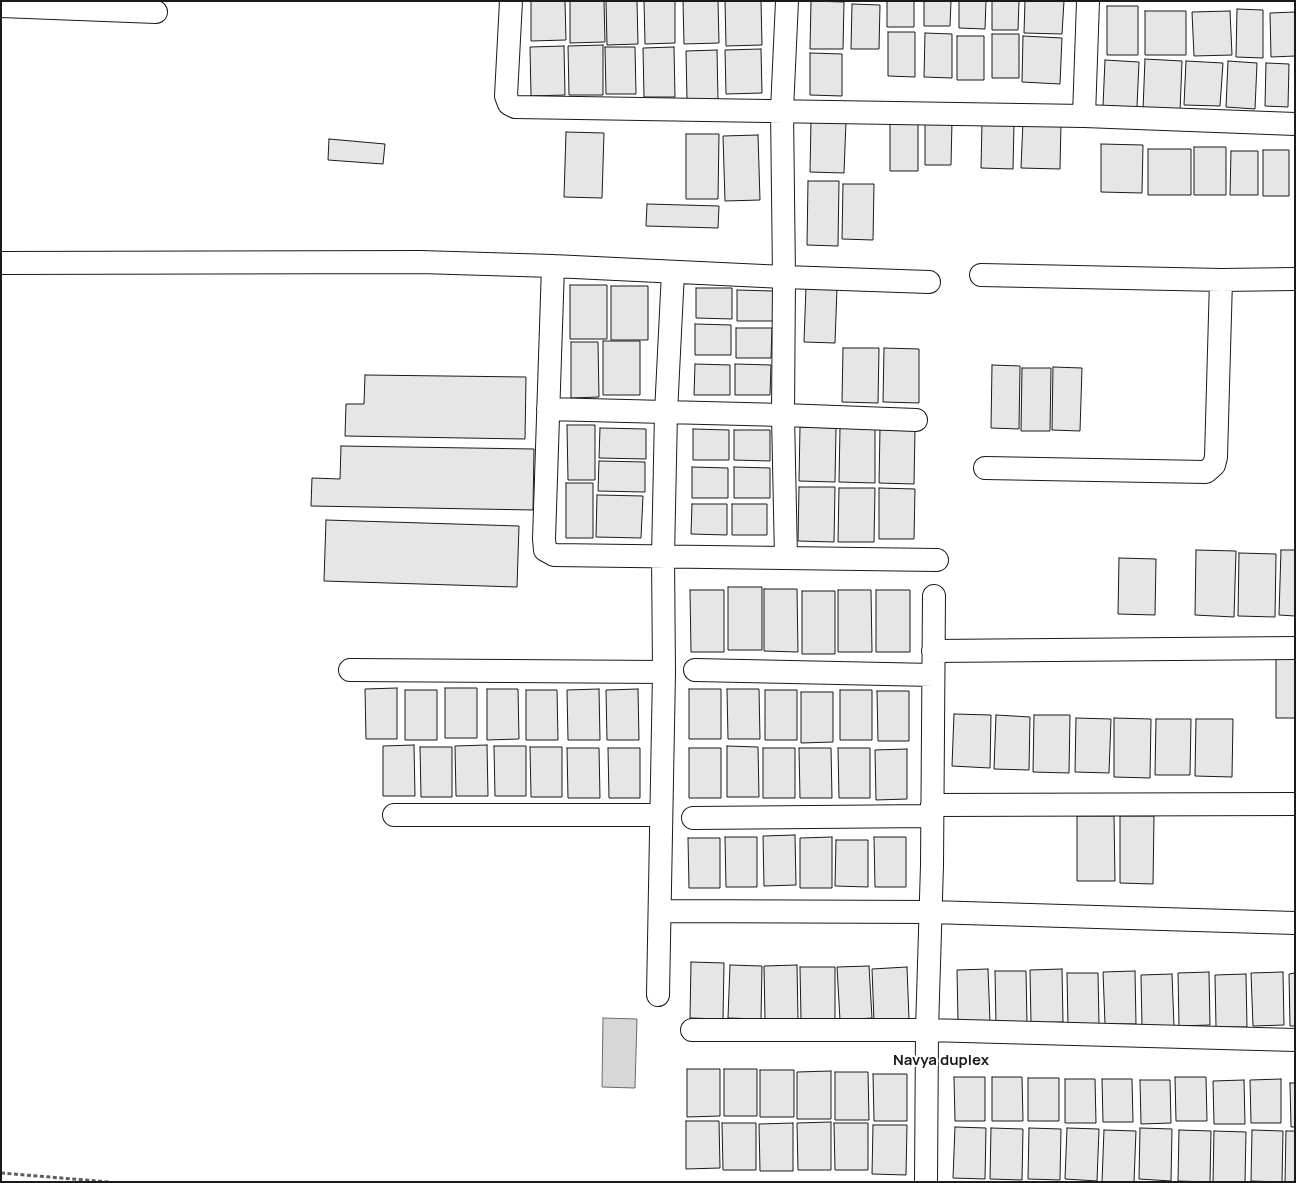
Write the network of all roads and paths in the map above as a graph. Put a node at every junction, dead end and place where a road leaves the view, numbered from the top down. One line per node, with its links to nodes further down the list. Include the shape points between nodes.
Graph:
1 (511, 1): 6 (street, via 506,96 508,104 515,108)
2 (786, 1): 6 (street)
3 (1088, 1): 7 (street)
4 (1, 6): 5 (street)
5 (156, 12)
6 (782, 110): 7 (street); 13 (street)
7 (1084, 116): 8 (street)
8 (1295, 124)
9 (1, 263): 10 (street, via 420,262)
10 (553, 266): 11 (street); 17 (street)
11 (673, 272): 13 (street); 18 (street)
12 (981, 275): 15 (street)
13 (784, 277): 16 (street); 19 (street)
14 (1295, 279): 15 (street)
15 (1221, 280): 21 (street, via 1216,457 1214,465 1206,472)
16 (929, 282)
17 (548, 409): 18 (street); 22 (street, via 545,550 554,556)
18 (666, 413): 19 (street); 22 (street)
19 (783, 415): 20 (street); 23 (street)
20 (916, 420)
21 (985, 468)
22 (663, 557): 23 (street); 30 (street)
23 (786, 558): 24 (street)
24 (937, 560)
25 (934, 596): 27 (street)
26 (1295, 648): 27 (street)
27 (933, 651): 31 (street)
28 (350, 670): 30 (street)
29 (694, 670): 31 (street)
30 (664, 672): 35 (street)
31 (933, 675): 33 (street)
32 (1295, 804): 33 (street)
33 (932, 811): 36 (street); 38 (street)
34 (394, 815): 35 (street)
35 (660, 815): 37 (street)
36 (693, 818)
37 (660, 911): 38 (street); 40 (street)
38 (931, 912): 39 (street); 42 (street)
39 (1295, 923)
40 (658, 995)
41 (692, 1030): 42 (street)
42 (927, 1030): 43 (street); 46 (street)
43 (1295, 1040)
44 (1, 1173): 45 (path)
45 (109, 1182)
46 (926, 1182)

